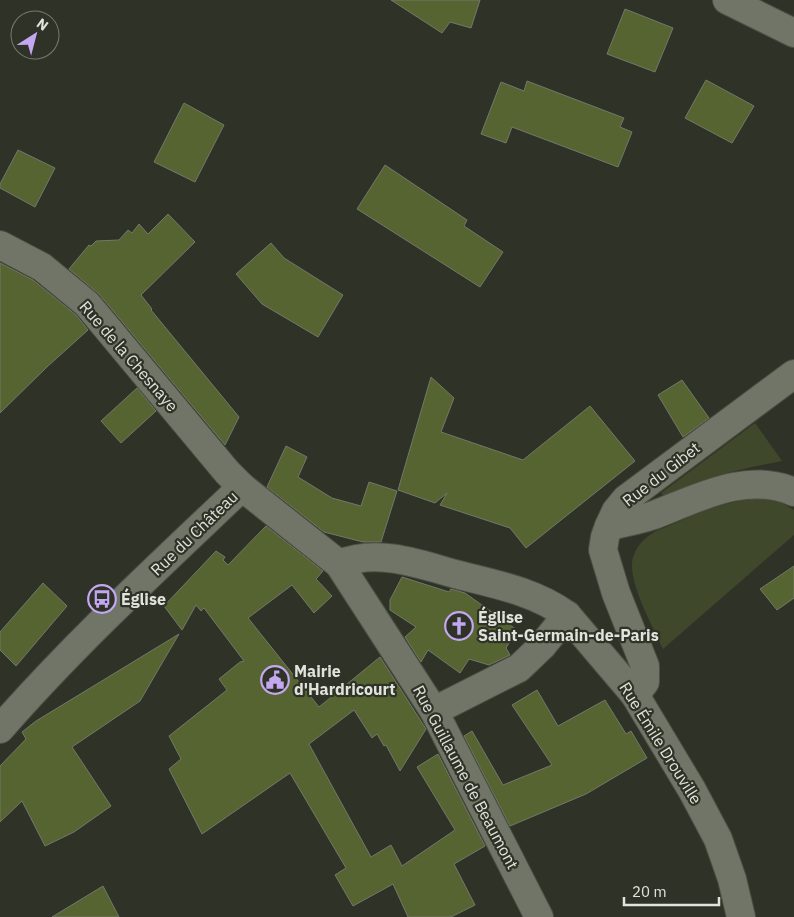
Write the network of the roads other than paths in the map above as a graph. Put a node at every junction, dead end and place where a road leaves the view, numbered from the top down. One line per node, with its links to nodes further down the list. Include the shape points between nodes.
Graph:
1 (726, 0): 2 (street)
2 (794, 33)
3 (0, 245): 5 (street, Rue de la Chesnaye, via 42,267 87,304)
4 (794, 374): 7 (street, Rue du Gibet, via 631,494)
5 (242, 487): 8 (street); 12 (street, Rue du Château, via 106,618)
6 (794, 492): 7 (street, via 770,484 747,485 689,499 646,517)
7 (609, 526): 10 (street, Rue du Gibet, via 603,550 645,666 645,682)
8 (339, 564): 9 (street, Rue Émile Drouville, via 368,558 409,561 528,593); 11 (street, Rue Guillaume de Beaumont)
9 (567, 615): 10 (street, Rue Émile Drouville); 11 (street, via 519,668)
10 (635, 695): 14 (street, Rue Émile Drouville, via 718,839)
11 (434, 711): 13 (street, Rue Guillaume de Beaumont)
12 (0, 729)
13 (539, 917)
14 (741, 917)

